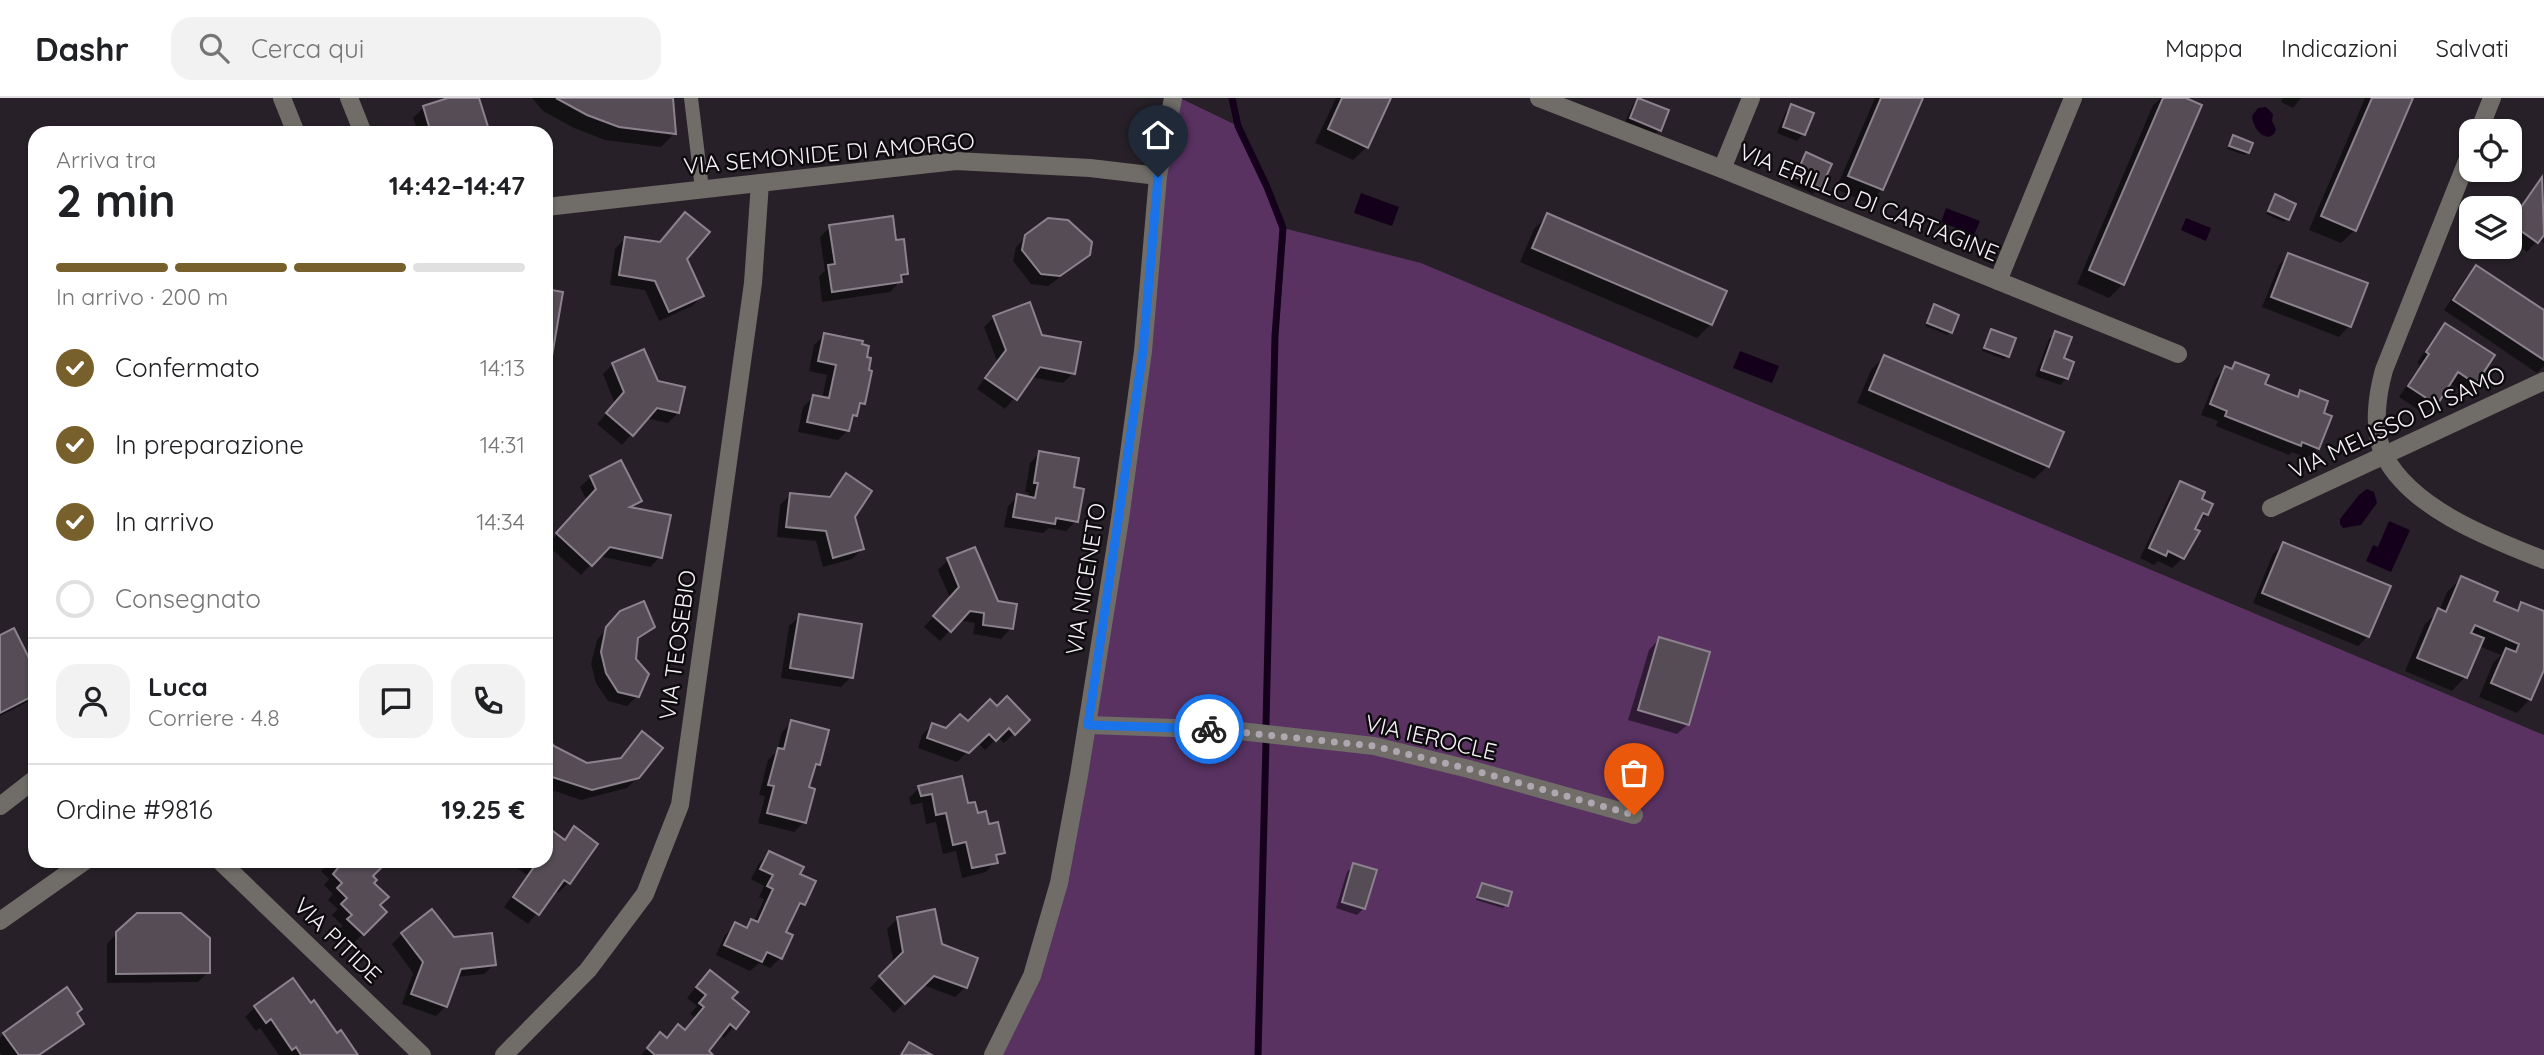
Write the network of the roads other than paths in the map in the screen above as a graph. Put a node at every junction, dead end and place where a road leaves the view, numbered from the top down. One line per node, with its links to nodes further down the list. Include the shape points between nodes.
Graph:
1 (282, 98): 10 (street)
2 (349, 98): 11 (street)
3 (691, 98): 16 (lane)
4 (1172, 98): 13 (street, VIA NICENETO)
5 (1539, 98): 12 (street, VIA ERILLO DI CARTAGINE)
6 (1751, 98): 12 (street)
7 (2073, 98): 18 (street)
8 (2492, 98): 9 (street)
9 (2484, 119)
10 (293, 126)
11 (360, 126)
12 (1723, 169): 18 (street, VIA ERILLO DI CARTAGINE)
13 (1158, 177): 15 (street, VIA SEMONIDE DI AMORGO, via 1090,168 956,161); 24 (street, VIA NICENETO, via 1143,351)
14 (2459, 181): 21 (street, via 2384,370 2377,403)
15 (760, 183): 16 (street, VIA SEMONIDE DI AMORGO); 32 (street, VIA TEOSEBIO, via 753,283 680,805 645,894 588,971)
16 (702, 189): 17 (street, VIA SEMONIDE DI AMORGO)
17 (553, 206)
18 (1998, 281): 19 (street, VIA ERILLO DI CARTAGINE)
19 (2178, 354)
20 (2544, 381): 21 (street, VIA MELISSO DI SAMO)
21 (2384, 454): 22 (street, VIA MELISSO DI SAMO); 23 (street, via 2412,489 2436,509)
22 (2271, 508)
23 (2544, 560)
24 (1088, 725): 27 (street, VIA IEROCLE, via 1231,730 1374,746); 33 (street, VIA NICENETO, via 1059,883 1032,976)
25 (28, 784): 26 (street)
26 (0, 806)
27 (1634, 815)
28 (75, 868): 30 (street)
29 (227, 868): 31 (street, VIA PITIDE)
30 (0, 921)
31 (422, 1055)
32 (504, 1055)
33 (993, 1055)

